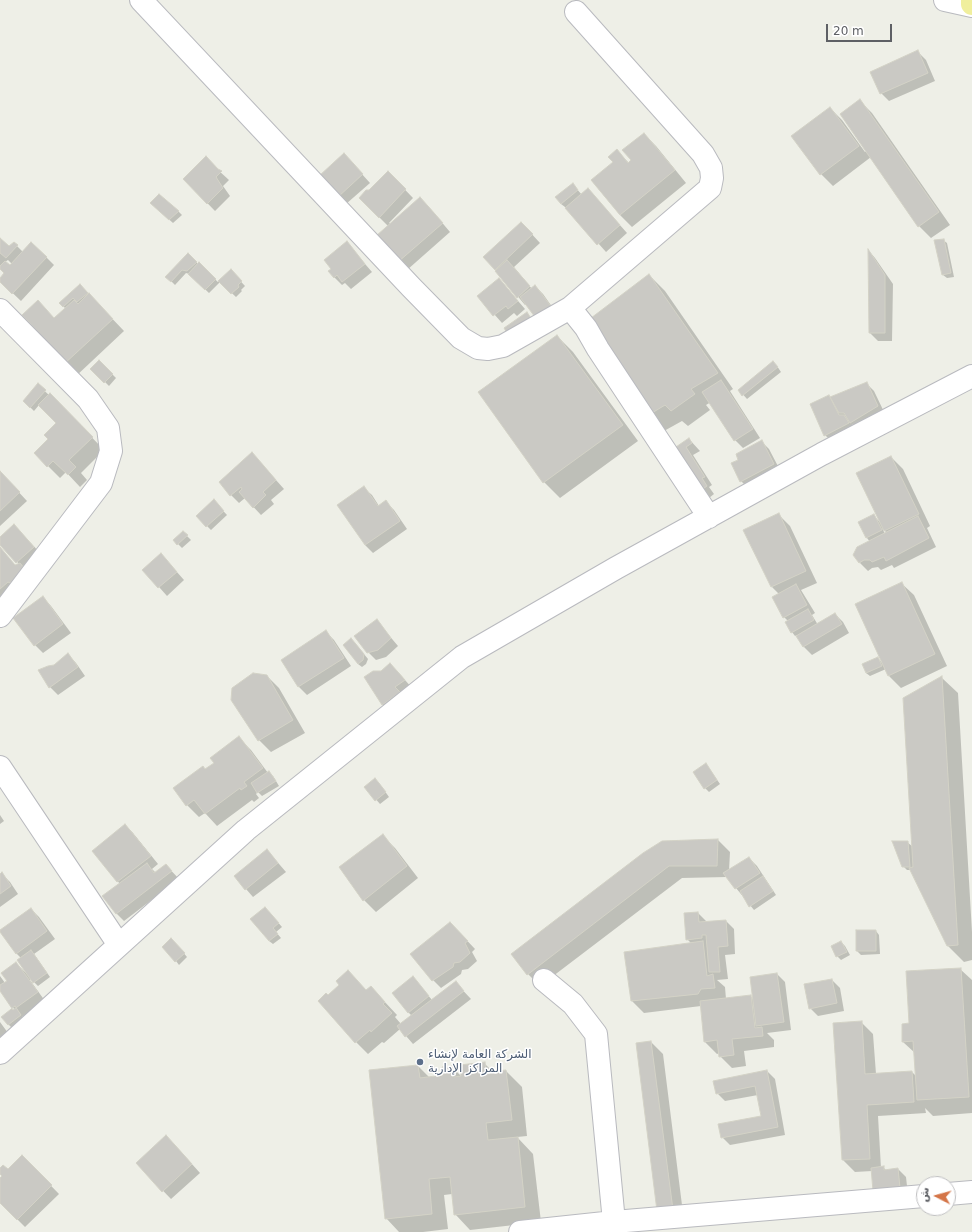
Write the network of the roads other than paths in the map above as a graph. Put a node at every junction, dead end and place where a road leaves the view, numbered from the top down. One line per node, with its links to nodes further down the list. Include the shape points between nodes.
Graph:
1 (141, 0): 6 (street, via 461,338 478,348 503,346)
2 (945, 0): 4 (street)
3 (972, 0): 4 (highway)
4 (972, 5)
5 (576, 12): 6 (street, via 703,154 711,168 712,178 710,188)
6 (570, 308): 9 (street, via 586,328)
7 (0, 310): 10 (street, via 88,399 108,428 111,451 101,483)
8 (972, 376): 9 (street, via 822,454)
9 (709, 517): 12 (street, via 462,657 246,830)
10 (0, 616)
11 (0, 767): 12 (street)
12 (119, 945): 14 (street)
13 (544, 980): 18 (street, via 573,1004 596,1034)
14 (0, 1053)
15 (972, 1192): 16 (street)
16 (956, 1193)
17 (916, 1197): 18 (street)
18 (614, 1222): 19 (street)
19 (520, 1232)

